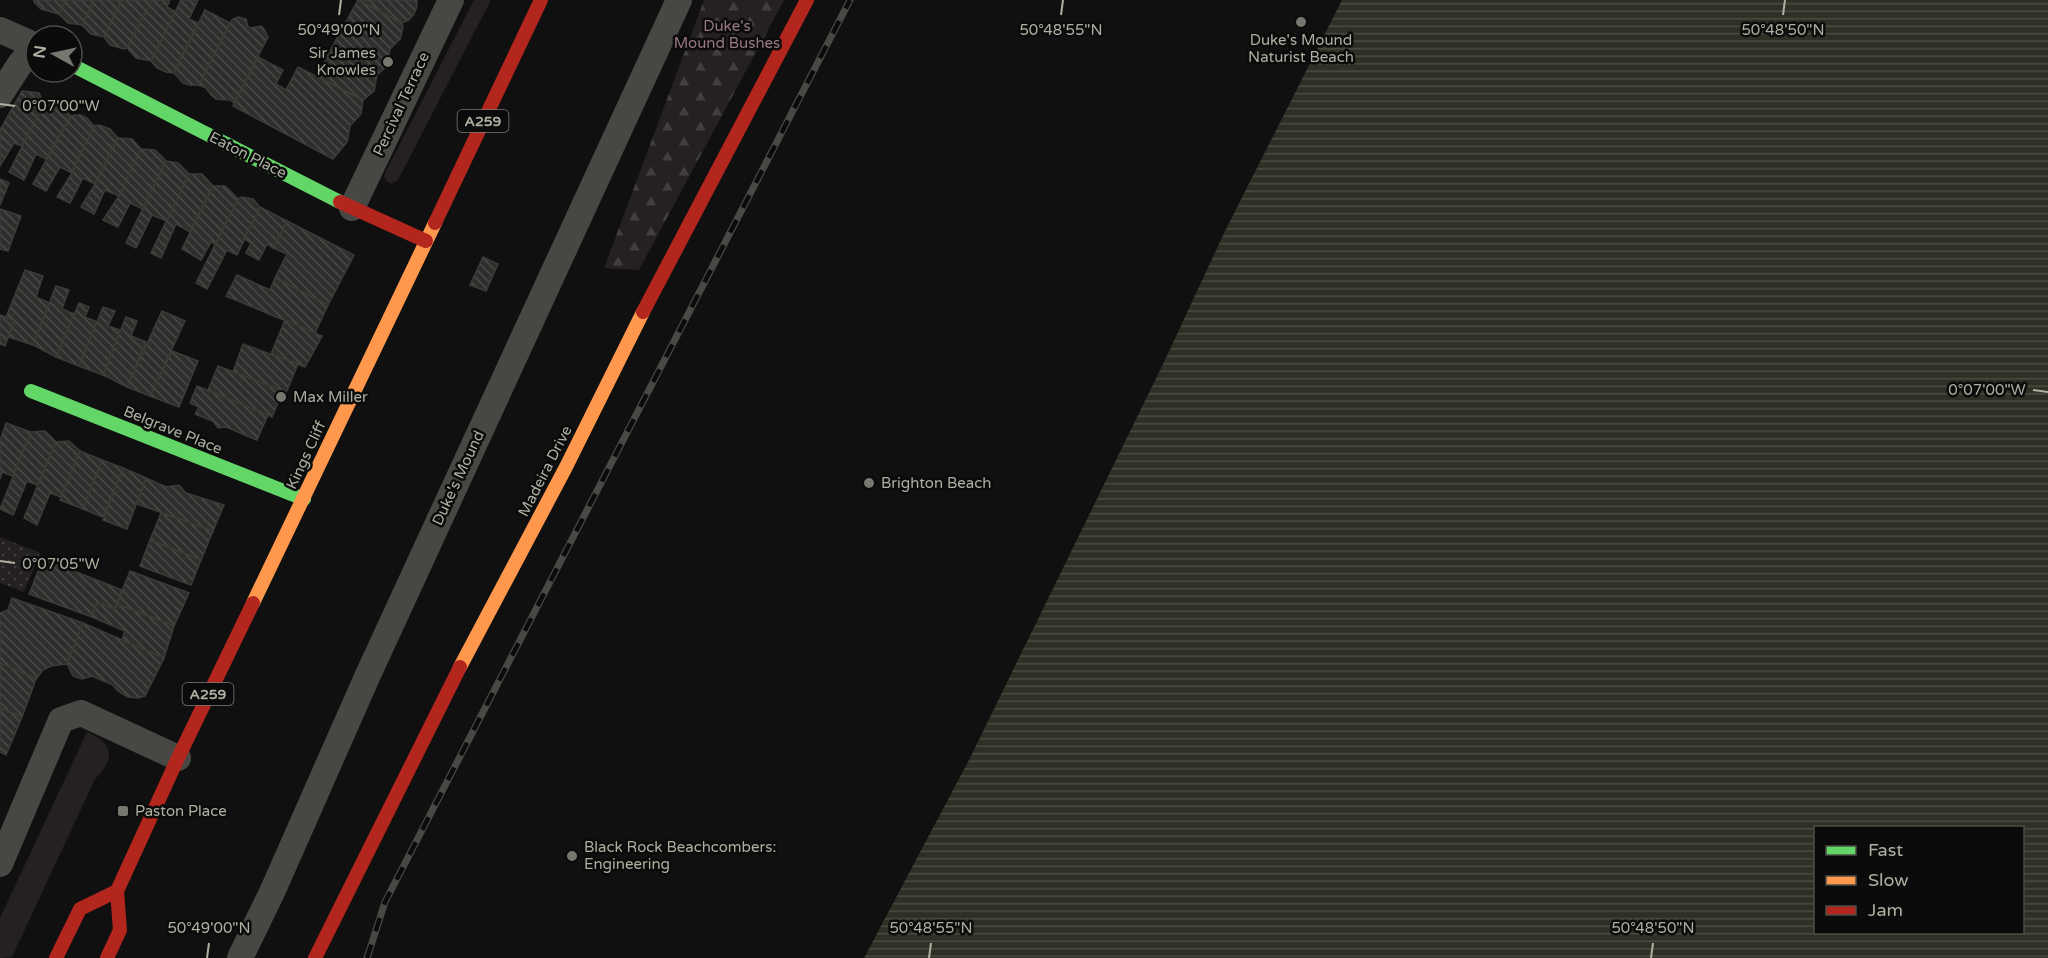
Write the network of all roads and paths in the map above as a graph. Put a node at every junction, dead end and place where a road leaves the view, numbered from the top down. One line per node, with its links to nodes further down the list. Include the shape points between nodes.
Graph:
1 (451, 0): 10 (street, Percival Terrace)
2 (541, 0): 11 (street, Kings Cliff / A259)
3 (679, 0): 19 (street, Duke's Mound)
4 (807, 0): 20 (street, Madeira Drive, via 441,703)
5 (0, 30): 6 (street)
6 (24, 41)
7 (24, 60): 9 (street)
8 (84, 71): 10 (street, Eaton Place)
9 (0, 95)
10 (352, 208): 11 (street, Eaton Place)
11 (426, 241): 13 (street, Kings Cliff / A259)
12 (31, 391): 13 (street, Belgrave Place)
13 (304, 499): 14 (street, Kings Cliff / A259)
14 (178, 758): 15 (street, via 81,713 61,720); 16 (street, Kings Cliff / A259)
15 (0, 864)
16 (117, 891): 17 (street, via 80,909); 18 (street, Kings Cliff / A259, via 120,930)
17 (56, 958)
18 (107, 958)
19 (240, 958)
20 (315, 958)

